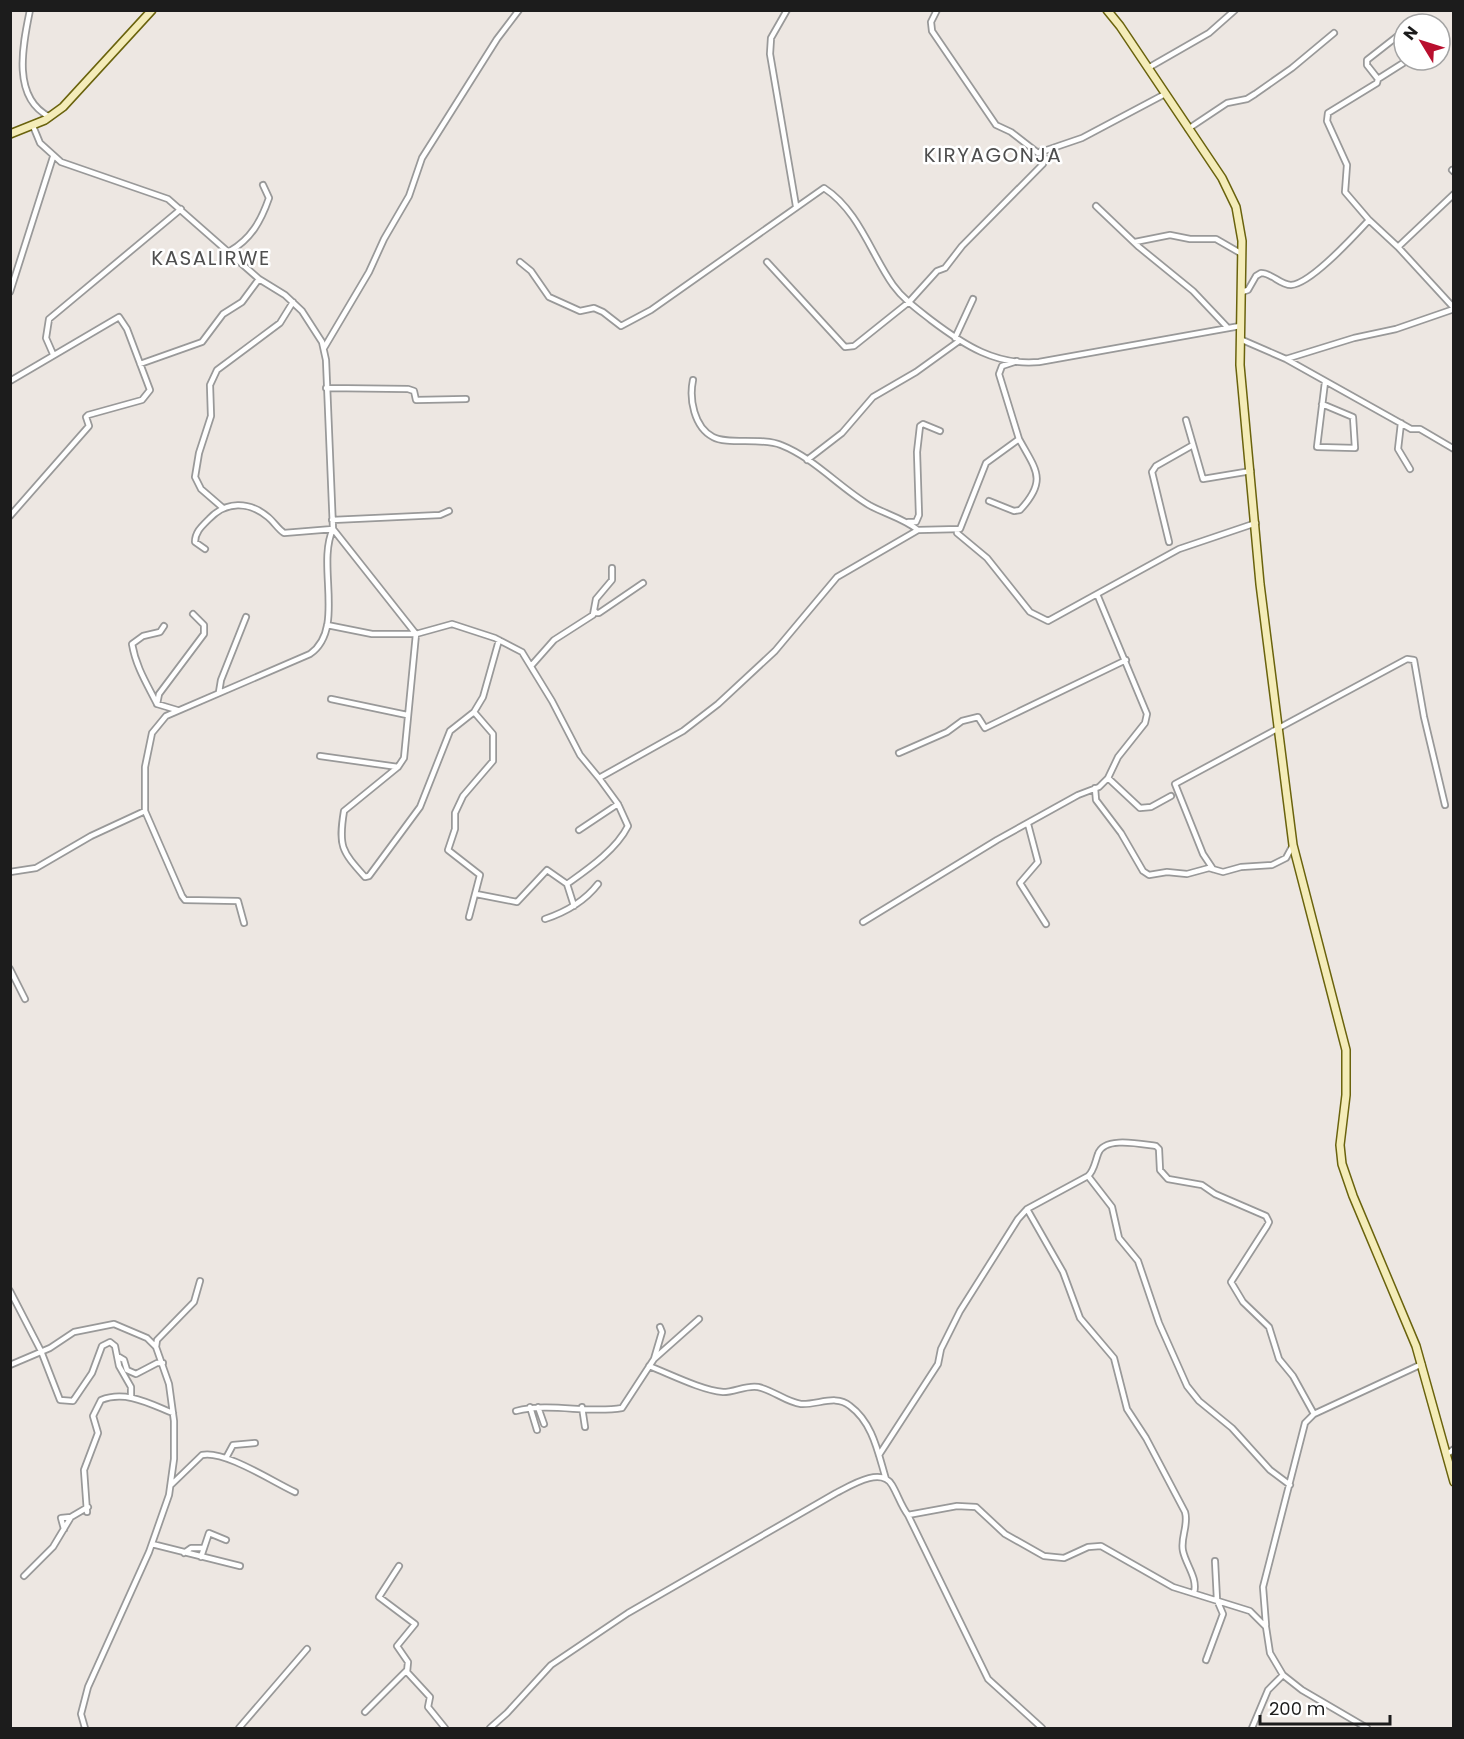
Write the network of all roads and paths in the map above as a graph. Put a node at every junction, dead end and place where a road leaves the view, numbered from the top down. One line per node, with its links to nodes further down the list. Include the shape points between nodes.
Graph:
1 (30, 10): 14 (street, via 21,65 35,107)
2 (152, 10): 14 (street)
3 (519, 10): 43 (street, via 422,158 408,196 367,276)
4 (787, 10): 22 (street, via 771,38 770,54)
5 (937, 10): 18 (street, via 931,22 932,31 996,125 1034,152)
6 (1107, 10): 10 (street)
7 (1235, 10): 10 (street, via 1209,33)
8 (1334, 33): 16 (street, via 1255,94 1227,103)
9 (1392, 40): 12 (street, via 1366,61)
10 (1148, 68): 13 (street)
11 (1392, 70): 12 (street)
12 (1378, 79): 25 (street, via 1328,113 1327,118 1347,165 1345,192)
13 (1165, 94): 16 (street); 18 (street, via 1082,138)
14 (50, 117): 15 (street)
15 (33, 126): 17 (street); 19 (street, via 40,143)
16 (1188, 129): 29 (street, via 1230,192 1240,224)
17 (10, 134)
18 (1041, 151): 37 (street, via 1043,164)
19 (53, 157): 24 (street, via 159,194); 33 (street)
20 (264, 185): 28 (street, via 269,198 264,214 249,237)
21 (1454, 194): 27 (street)
22 (796, 206): 30 (street, via 651,310 621,326 594,308 580,311 549,297); 37 (street, via 821,189 827,190 861,228 893,285)
23 (1096, 206): 26 (street)
24 (181, 209): 28 (street); 44 (street, via 49,319 46,338)
25 (1369, 220): 27 (street); 34 (street, via 1299,283 1286,285 1261,273)
26 (1135, 242): 29 (street, via 1170,234 1216,239); 40 (street, via 1193,291)
27 (1398, 247): 38 (street)
28 (230, 251): 32 (street)
29 (1242, 254): 34 (street)
30 (520, 262)
31 (767, 262): 37 (street, via 847,347 857,345)
32 (258, 279): 36 (street); 47 (street, via 242,302 223,314 202,342)
33 (10, 292)
34 (1242, 292): 39 (street)
35 (974, 299): 42 (street)
36 (293, 302): 43 (street); 64 (street, via 280,322 217,370 210,386 211,416 195,477 201,489)
37 (909, 302): 42 (street)
38 (1454, 308): 45 (street, via 1396,330)
39 (1240, 326): 40 (street); 41 (street)
40 (1228, 328): 46 (street, via 1039,362)
41 (1240, 339): 45 (street); 62 (street)
42 (957, 340): 46 (street, via 978,352); 60 (street, via 916,372 873,397 842,434)
43 (324, 348): 51 (street)
44 (53, 354): 47 (street, via 119,317); 49 (street)
45 (1286, 359): 50 (street)
46 (1017, 361): 57 (street, via 1002,366 999,374)
47 (140, 364): 66 (street, via 150,390 148,396 88,414 88,426)
48 (693, 380): 60 (street, via 690,392 694,411 712,437 771,442)
49 (10, 381)
50 (1325, 382): 53 (street); 55 (street)
51 (326, 388): 52 (street, via 408,389 414,391 416,400); 67 (street)
52 (466, 399)
53 (1322, 404): 53 (street, via 1317,447 1354,449 1354,417)
54 (1186, 420): 58 (street)
55 (1401, 423): 59 (street); 61 (street, via 1398,449)
56 (940, 431): 68 (street, via 920,426 919,515 916,522)
57 (1019, 439): 63 (street, via 1037,472 1037,488 1020,510); 72 (street, via 986,463 965,520)
58 (1192, 445): 62 (street, via 1206,481); 73 (street, via 1152,472)
59 (1454, 449)
60 (807, 460): 68 (street, via 870,506)
61 (1410, 469)
62 (1251, 471): 69 (street)
63 (989, 501)
64 (223, 508): 70 (street, via 252,507 285,533); 74 (street, via 195,536 195,542)
65 (449, 511): 67 (street, via 440,515)
66 (10, 516)
67 (332, 520): 70 (street)
68 (908, 522): 71 (street)
69 (1256, 523): 77 (street, via 1179,549); 93 (street)
70 (333, 529): 81 (street, via 328,543); 83 (street)
71 (918, 530): 72 (street); 97 (street, via 837,577 775,651 699,721)
72 (957, 530): 77 (street, via 987,558 1030,612 1048,621)
73 (1169, 542)
74 (205, 549)
75 (612, 568): 78 (street, via 612,580 596,599)
76 (643, 583): 78 (street, via 599,612)
77 (1097, 594): 85 (street)
78 (594, 610): 86 (street, via 578,627 554,640)
79 (193, 614): 89 (street, via 204,625 204,634 159,694)
80 (246, 617): 87 (street)
81 (327, 625): 83 (street, via 372,634); 87 (street, via 324,641 310,654)
82 (164, 626): 89 (street, via 160,632 143,636 132,644 140,673)
83 (416, 633): 84 (street, via 452,624); 92 (street)
84 (499, 640): 86 (street, via 522,652); 91 (street, via 483,697)
85 (1126, 660): 94 (street, via 986,728 978,717 962,721 947,732); 98 (street, via 1147,719 1118,757)
86 (531, 666): 97 (street, via 580,755)
87 (219, 692): 90 (street)
88 (331, 699): 92 (street)
89 (157, 704): 90 (street)
90 (183, 711): 103 (street, via 161,719 148,744)
91 (474, 712): 96 (street, via 450,731 420,807 365,877 343,852 344,811); 111 (street, via 493,734 493,761 463,796 455,813 448,850 480,875)
92 (407, 714): 96 (street, via 404,758)
93 (1278, 727): 102 (street, via 1411,658); 106 (street); 107 (street, via 1175,784 1203,854)
94 (899, 753)
95 (320, 756): 96 (street)
96 (398, 767)
97 (599, 778): 101 (street)
98 (1108, 778): 99 (street); 100 (street, via 1140,808 1151,807)
99 (1095, 788): 104 (street); 107 (street, via 1096,800 1146,874 1187,874)
100 (1171, 796)
101 (618, 804): 105 (street); 109 (street, via 628,826 624,834)
102 (1444, 805)
103 (145, 811): 108 (street, via 36,868); 116 (street, via 185,900 238,901)
104 (1028, 824): 115 (street); 117 (street, via 1038,862 1020,883)
105 (579, 830)
106 (1293, 845): 107 (street, via 1286,858 1272,865 1223,872); 131 (street, via 1346,1050 1342,1164)
107 (1214, 869)
108 (10, 872)
109 (567, 884): 111 (street, via 547,870 517,902); 112 (street)
110 (598, 884): 112 (street)
111 (476, 894): 113 (street)
112 (573, 906): 114 (street)
113 (469, 917)
114 (544, 920)
115 (863, 922)
116 (244, 923)
117 (1046, 924)
118 (10, 969): 119 (street)
119 (25, 999)
120 (1088, 1176): 121 (street); 140 (street, via 1093,1172 1099,1150 1108,1144 1156,1146 1160,1170 1168,1179 1202,1185 1266,1216 1267,1226 1232,1282 1243,1302 1269,1328 1279,1359); 152 (street, via 1112,1207 1119,1238 1138,1261 1159,1323 1187,1386 1270,1470)
121 (1027, 1209): 146 (street, via 1003,1240 960,1311 938,1364); 168 (street, via 1063,1272 1080,1318 1114,1358 1126,1409 1185,1512 1187,1524 1182,1547 1194,1580)
122 (200, 1281): 126 (street, via 194,1302 157,1340)
123 (10, 1291): 127 (street)
124 (699, 1319): 129 (street)
125 (660, 1328): 129 (street)
126 (156, 1347): 127 (street, via 147,1338 114,1324 74,1332); 130 (street)
127 (42, 1351): 128 (street, via 60,1400 66,1401 73,1401 92,1374 106,1342 115,1346); 132 (street)
128 (119, 1358): 130 (street, via 124,1360 127,1370 136,1374); 134 (street)
129 (654, 1359): 133 (street)
130 (163, 1363): 139 (street)
131 (1422, 1364): 140 (street); 147 (street)
132 (10, 1365)
133 (649, 1366): 137 (street, via 622,1408 608,1411); 146 (street, via 710,1390 732,1392 746,1386 801,1404 845,1402 864,1421)
134 (131, 1397): 139 (street); 157 (street, via 114,1395 96,1406 93,1416 98,1433 84,1470 87,1510)
135 (530, 1407): 136 (street); 138 (street); 143 (street)
136 (538, 1407): 137 (street); 141 (street)
137 (582, 1407): 142 (street)
138 (516, 1411)
139 (173, 1413): 151 (street)
140 (1314, 1414): 152 (street, via 1302,1430)
141 (544, 1424)
142 (585, 1427)
143 (537, 1430)
144 (255, 1443): 148 (street, via 233,1445)
145 (1454, 1449): 147 (street)
146 (879, 1455): 149 (street)
147 (1446, 1455): 150 (street)
148 (226, 1458): 151 (street, via 202,1455); 153 (street)
149 (886, 1479): 155 (street); 179 (street, via 870,1479 836,1493 628,1613 545,1669)
150 (1454, 1482)
151 (171, 1485): 160 (street)
152 (1290, 1485): 170 (street, via 1263,1587)
153 (295, 1492)
154 (62, 1512): 156 (street)
155 (908, 1515): 168 (street, via 957,1506 976,1507 1005,1534 1044,1557 1064,1558 1088,1547 1101,1546 1173,1587); 180 (street, via 988,1679)
156 (61, 1518): 157 (street); 158 (street)
157 (72, 1518): 158 (street)
158 (64, 1529): 167 (street, via 53,1547)
159 (226, 1540): 161 (street, via 208,1533)
160 (152, 1544): 162 (street); 176 (street, via 88,1687 81,1714)
161 (204, 1548): 162 (street, via 191,1548); 163 (street)
162 (184, 1553): 163 (street)
163 (201, 1557): 165 (street)
164 (1215, 1562): 169 (street)
165 (240, 1566)
166 (399, 1566): 173 (street, via 379,1597 415,1624 397,1646 408,1662)
167 (24, 1576)
168 (1194, 1593): 169 (street)
169 (1217, 1600): 170 (street, via 1250,1611); 172 (street, via 1223,1617)
170 (1266, 1627): 174 (street, via 1270,1653)
171 (307, 1649): 177 (street)
172 (1206, 1660)
173 (406, 1671): 175 (street); 178 (street, via 430,1697 428,1707)
174 (1283, 1675): 181 (street, via 1268,1690); 182 (street)
175 (366, 1712)
176 (85, 1728)
177 (239, 1728)
178 (445, 1728)
179 (490, 1728)
180 (1042, 1728)
181 (1252, 1728)
182 (1366, 1728)

